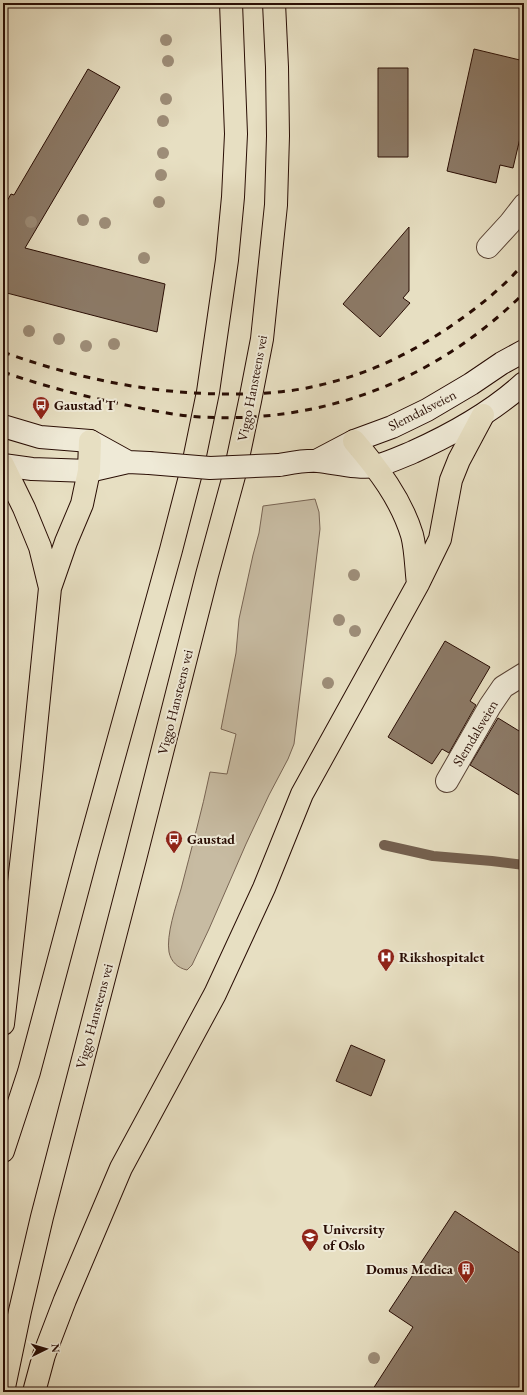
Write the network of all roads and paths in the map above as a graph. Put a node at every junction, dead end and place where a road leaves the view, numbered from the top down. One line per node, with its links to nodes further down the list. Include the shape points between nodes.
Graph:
1 (231, 3): 21 (highway, via 236,134 233,197 227,260 208,392 193,465 171,550 29,1072)
2 (274, 3): 22 (highway, Viggo Hansteens vei, via 278,136 276,205 262,339 250,401 235,472 44,1210)
3 (524, 205): 4 (main road)
4 (488, 247)
5 (524, 351): 10 (main road, Slemdalsveien, via 427,410)
6 (524, 383): 7 (main road, Slemdalsveien)
7 (483, 415): 14 (main road, Slemdalsveien, via 444,438); 16 (highway, via 451,480 440,539)
8 (3, 426): 9 (main road, Slemdalsveien, via 40,436)
9 (90, 441): 12 (main road, Slemdalsveien); 15 (highway)
10 (354, 441): 11 (main road, Slemdalsveien); 14 (highway)
11 (316, 461): 12 (main road, Slemdalsveien, bridge, via 210,468); 14 (main road, Slemdalsveien)
12 (128, 462): 15 (main road, Slemdalsveien)
13 (3, 465): 15 (main road, Slemdalsveien); 17 (highway, via 40,547)
14 (376, 466): 16 (highway, via 391,490 412,536)
15 (89, 471): 17 (highway, via 82,504)
16 (418, 584): 23 (highway, via 302,794 264,888 215,994 121,1168 64,1300)
17 (50, 588): 20 (highway)
18 (524, 674): 19 (main road, Slemdalsveien, via 503,687)
19 (447, 781)
20 (3, 1024)
21 (3, 1150)
22 (3, 1392)
23 (34, 1392)

